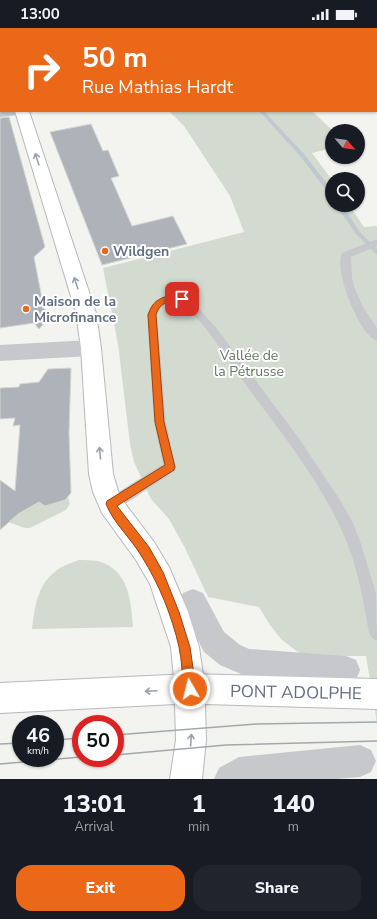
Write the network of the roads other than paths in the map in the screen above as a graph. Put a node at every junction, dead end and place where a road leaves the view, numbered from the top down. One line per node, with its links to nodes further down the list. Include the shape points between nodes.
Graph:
1 (22, 112): 4 (main road, one-way to 1, via 86,313)
2 (377, 242): 3 (lane, via 346,255 344,269 352,296)
3 (377, 337)
4 (91, 348): 5 (street); 6 (main road, one-way to 4, via 101,474)
5 (0, 353)
6 (108, 498): 8 (lane, via 170,467 160,422 152,315 154,307 161,301 170,298 182,299 223,344 311,465 331,498 347,528 363,571); 10 (main road, via 160,576 185,647)
7 (193, 603): 9 (street, via 214,642 230,655 248,663)
8 (377, 633)
9 (358, 686): 10 (main road, PONT ADOLPHE)
10 (190, 689): 11 (main road, PONT ADOLPHE, one-way to 11); 13 (main road, one-way to 10, via 192,740)
11 (0, 698)
12 (360, 761): 14 (street, via 239,773)
13 (186, 779)
14 (230, 779)

